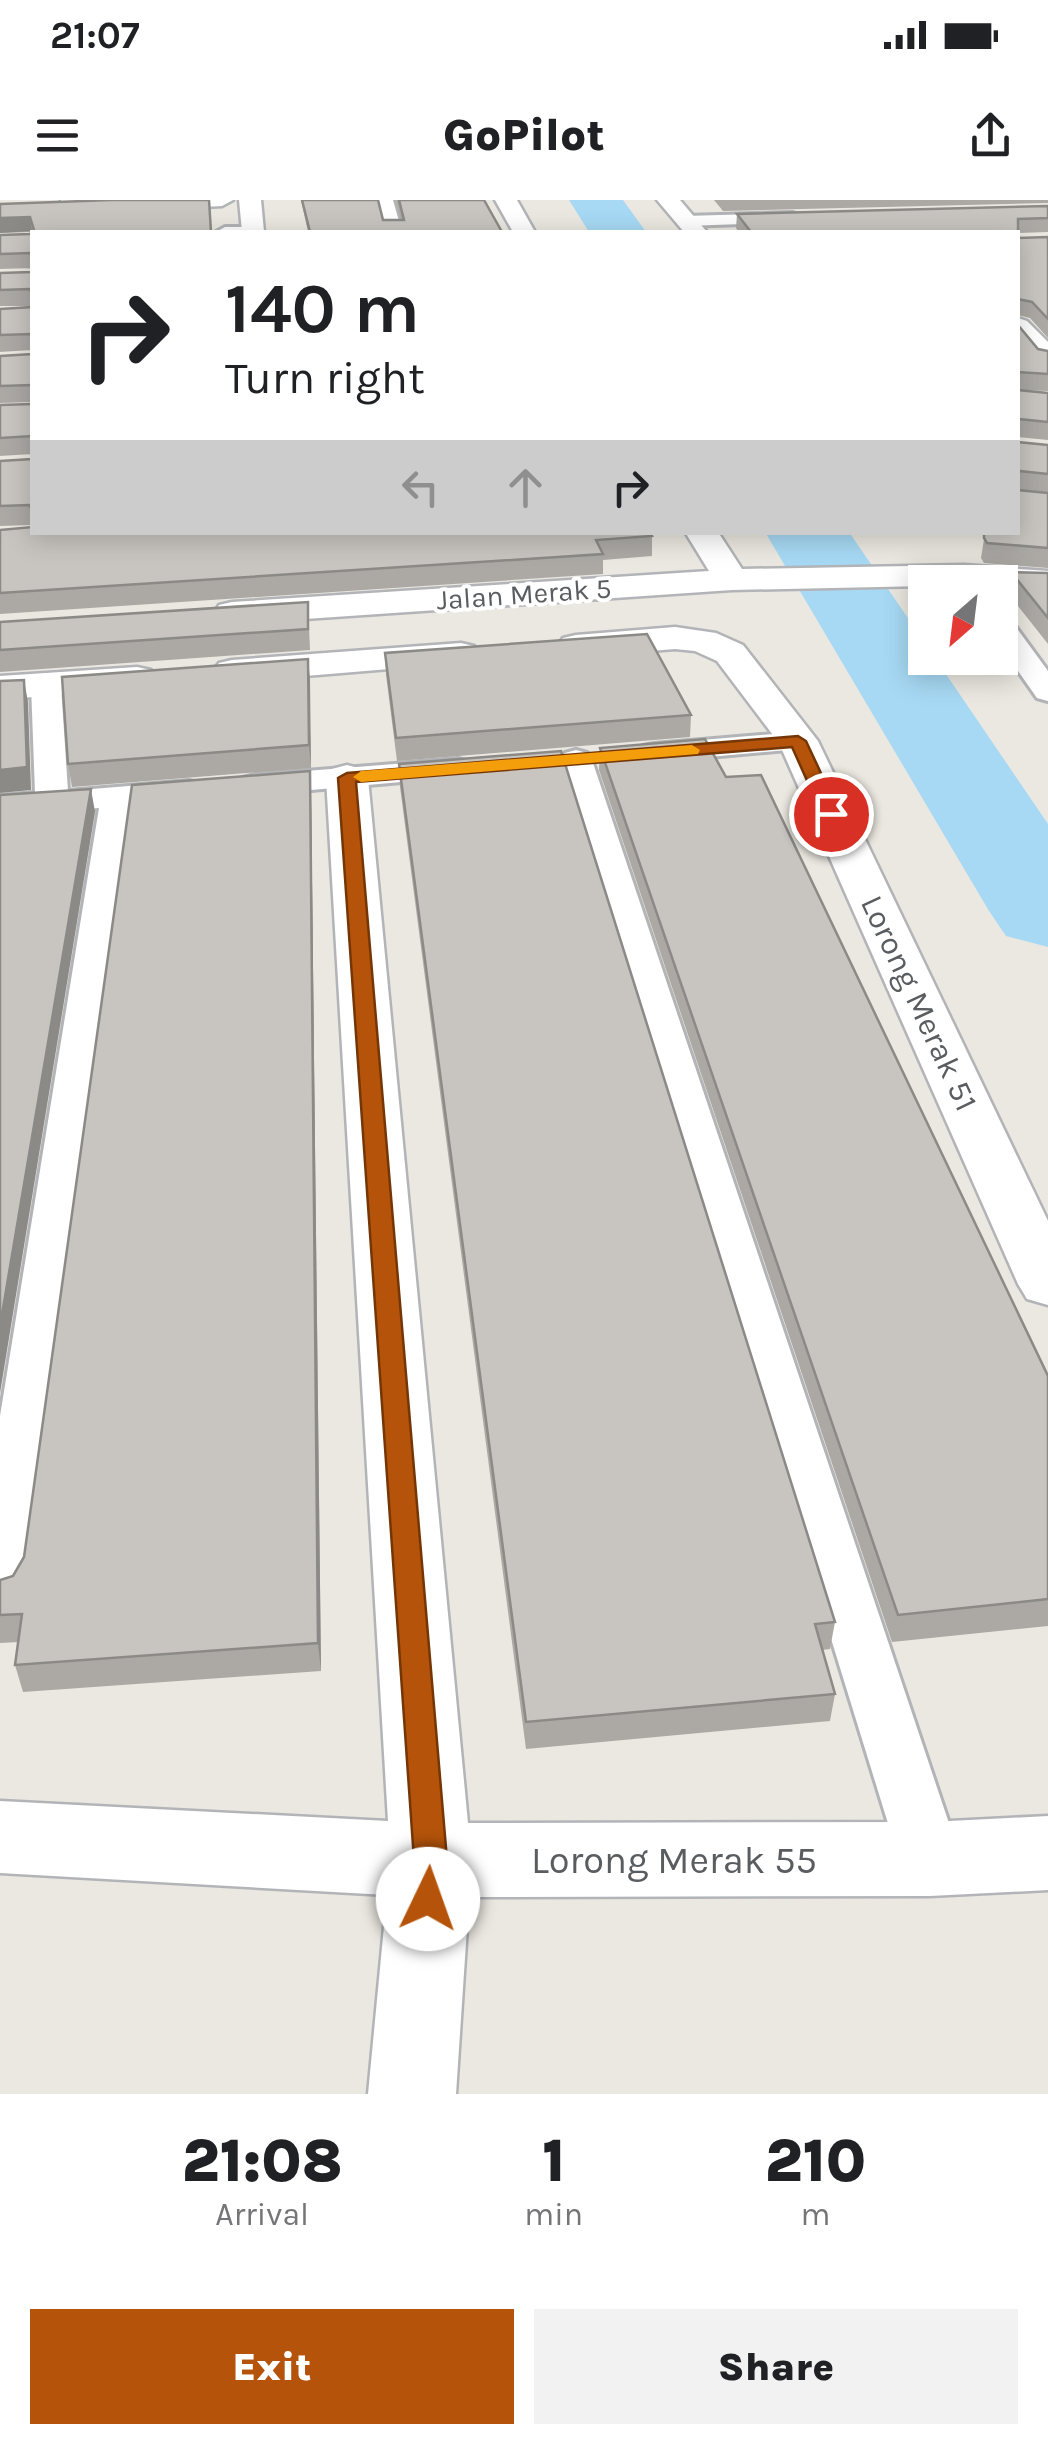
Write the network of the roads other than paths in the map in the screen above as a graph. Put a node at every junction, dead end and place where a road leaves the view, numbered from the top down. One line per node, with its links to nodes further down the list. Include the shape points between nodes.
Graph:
1 (72, 200): 2 (street, via 88,207)
2 (222, 200)
3 (250, 200): 9 (street)
4 (385, 200): 10 (lane)
5 (506, 200): 11 (street)
6 (668, 200): 8 (street)
7 (819, 217): 8 (lane)
8 (690, 227)
9 (253, 230)
10 (393, 230)
11 (523, 230)
12 (1020, 328): 14 (street)
13 (1020, 358): 14 (street)
14 (1048, 359)
15 (703, 535): 19 (street)
16 (938, 546): 17 (street)
17 (955, 565)
18 (908, 576): 19 (street, Jalan Merak 5)
19 (732, 580): 22 (street, Jalan Merak 5)
20 (1018, 580): 21 (street, Jalan Merak 5)
21 (1048, 581)
22 (198, 616)
23 (537, 648): 31 (street, Lorong Merak 51, via 703,641 730,653)
24 (1018, 650): 30 (lane)
25 (498, 652): 26 (street)
26 (203, 673)
27 (164, 676): 28 (street)
28 (46, 685): 29 (street); 35 (lane)
29 (0, 688)
30 (1048, 692)
31 (798, 741): 37 (street, Lorong Merak 51); 42 (lane, via 590,758)
32 (480, 767): 33 (lane)
33 (347, 778): 34 (lane); 41 (street)
34 (117, 797): 35 (lane); 38 (lane)
35 (52, 802): 36 (lane)
36 (0, 806)
37 (1048, 1284)
38 (0, 1584)
39 (0, 1837): 41 (street, Lorong Merak 55)
40 (1048, 1853): 42 (street, Lorong Merak 55)
41 (431, 1860): 42 (street, Lorong Merak 55); 43 (street)
42 (930, 1860)
43 (412, 2094)

